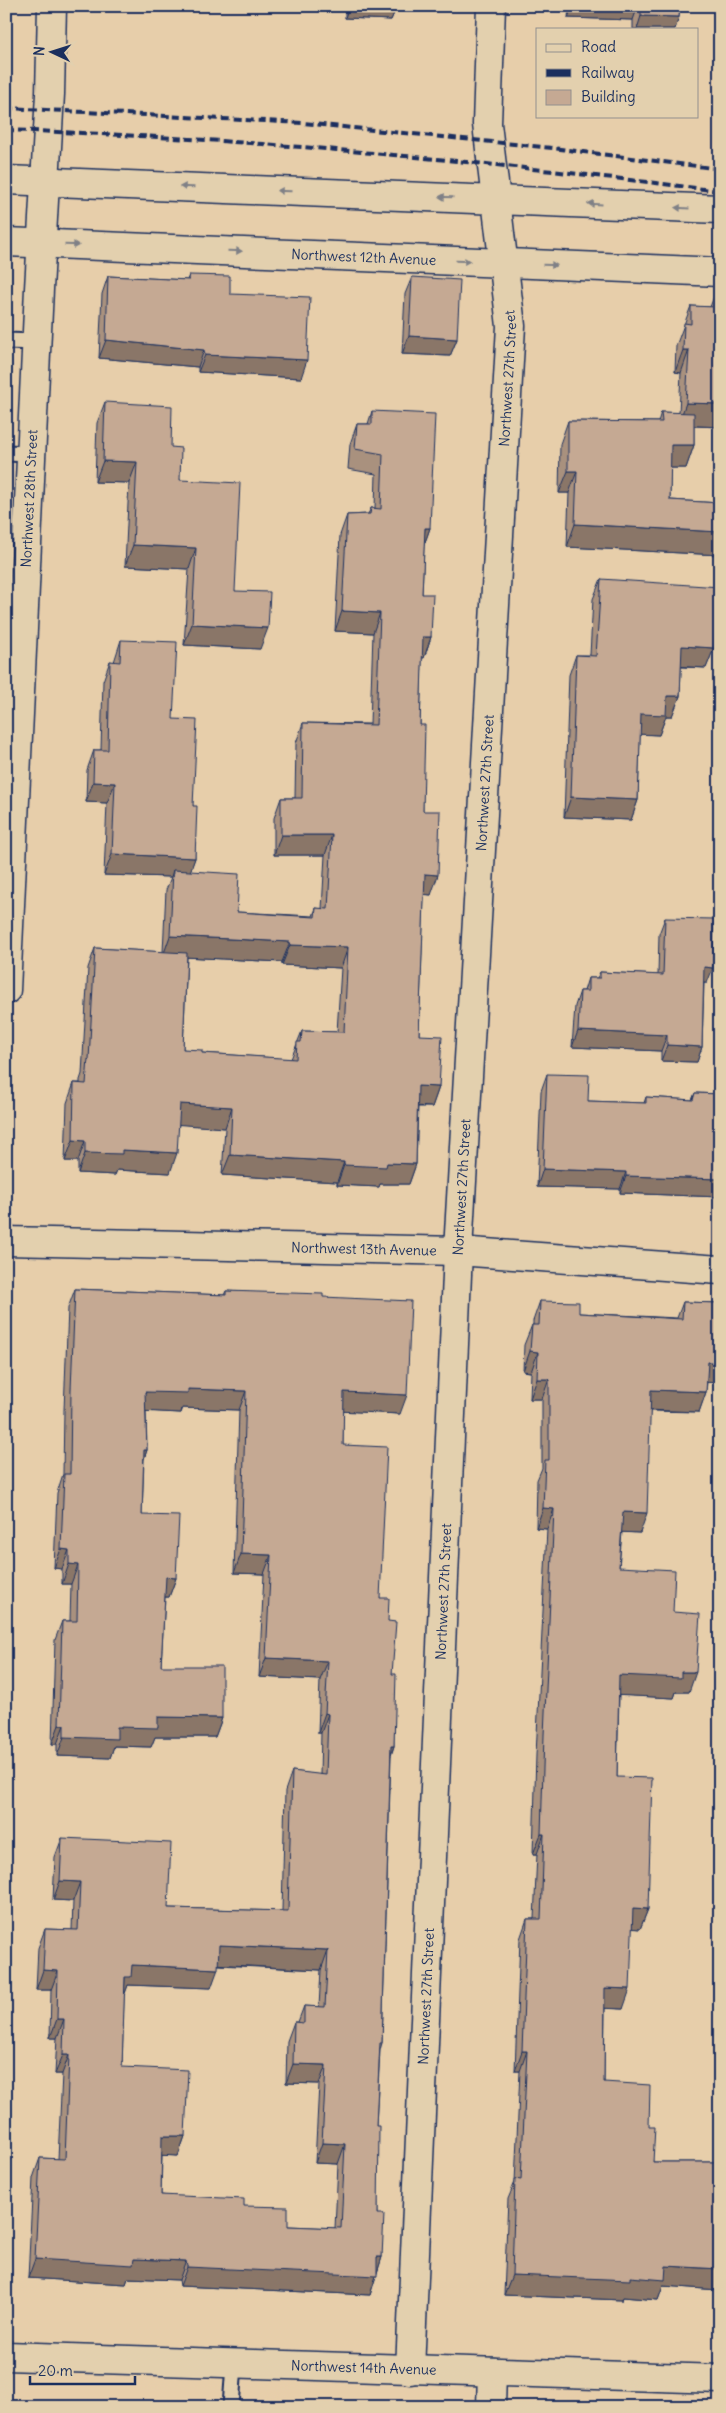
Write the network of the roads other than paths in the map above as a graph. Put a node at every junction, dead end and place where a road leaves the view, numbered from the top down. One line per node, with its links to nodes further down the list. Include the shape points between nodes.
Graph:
1 (52, 6): 4 (street, Northwest 28th Street)
2 (491, 6): 5 (street, Northwest 27th Street, via 487,124)
3 (6, 180): 4 (street)
4 (46, 181): 5 (street, one-way to 4); 8 (street, Northwest 28th Street)
5 (495, 199): 6 (street, one-way to 5); 9 (street, Northwest 27th Street)
6 (720, 209)
7 (6, 242): 8 (street, Northwest 12th Avenue)
8 (41, 243): 9 (street, Northwest 12th Avenue, one-way to 9); 12 (street, Northwest 28th Street)
9 (502, 263): 10 (street, Northwest 12th Avenue, one-way to 10); 16 (street, Northwest 27th Street, via 511,326)
10 (720, 272)
11 (6, 341): 12 (lane)
12 (37, 342): 13 (street, Northwest 28th Street)
13 (19, 453): 14 (street, Northwest 28th Street)
14 (6, 990)
15 (6, 1241): 16 (street, Northwest 13th Avenue)
16 (458, 1251): 17 (street, Northwest 13th Avenue); 20 (street, Northwest 27th Street)
17 (720, 1270)
18 (6, 2356): 19 (street, Northwest 14th Avenue)
19 (234, 2364): 20 (street, Northwest 14th Avenue); 23 (lane)
20 (410, 2370): 21 (street, Northwest 14th Avenue)
21 (492, 2372): 22 (street, Northwest 14th Avenue); 24 (street)
22 (720, 2379)
23 (231, 2407)
24 (491, 2407)

